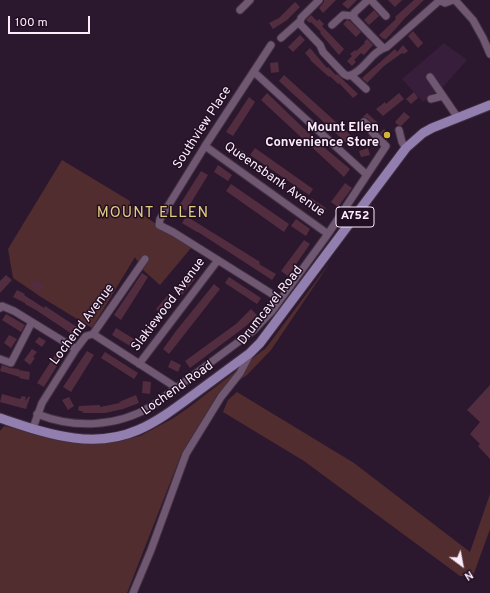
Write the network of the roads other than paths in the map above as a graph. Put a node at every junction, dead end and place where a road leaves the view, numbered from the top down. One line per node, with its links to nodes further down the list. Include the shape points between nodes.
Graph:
1 (250, 0): 6 (street)
2 (319, 0): 9 (street)
3 (369, 0): 7 (street, via 354,13); 8 (street)
4 (439, 0): 5 (street, via 445,3); 13 (street)
5 (454, 0): 14 (street, via 473,20)
6 (240, 10)
7 (354, 16): 10 (street, via 343,15); 13 (street)
8 (386, 16)
9 (300, 21): 11 (street); 16 (street, via 320,44 323,52 344,74)
10 (332, 25)
11 (281, 38)
12 (271, 45): 15 (street, Southview Place)
13 (383, 48): 16 (street)
14 (490, 54)
15 (254, 72): 26 (street, Southview Place); 28 (street)
16 (351, 75): 18 (street)
17 (430, 78): 19 (street)
18 (366, 89)
19 (443, 96): 21 (street); 23 (street)
20 (490, 97): 22 (main road, Drumcavel Road / A752)
21 (431, 99)
22 (486, 107): 23 (main road, Drumcavel Road / A752)
23 (458, 118): 27 (main road, Drumcavel Road / A752, via 423,133)
24 (364, 122): 28 (street, via 386,146)
25 (399, 130): 27 (street)
26 (205, 146): 29 (street, Queensbank Avenue); 31 (street, Southview Place, via 160,219 159,226)
27 (406, 148): 33 (main road, Drumcavel Road / A752)
28 (368, 175): 29 (street)
29 (328, 234): 32 (street)
30 (145, 259): 39 (street, Lochend Avenue)
31 (218, 260): 34 (street); 43 (street, Slakiewood Avenue)
32 (287, 290): 33 (street); 34 (street)
33 (296, 296): 37 (main road, Drumcavel Road / A752)
34 (280, 299): 36 (street)
35 (0, 308): 38 (street, via 2,306 14,311)
36 (272, 311): 37 (street); 44 (street, via 253,331)
37 (281, 316): 41 (main road, Drumcavel Road / A752)
38 (32, 322): 40 (street); 42 (street, via 11,363)
39 (93, 334): 40 (street, Lochend Avenue, via 86,336); 43 (street)
40 (76, 349): 45 (street, Lochend Avenue)
41 (250, 353): 47 (main road, Lochend Road / A752, via 146,428 114,438 94,440 73,438); 48 (street, Drumcavel Road, via 186,454 152,550)
42 (0, 359)
43 (139, 364): 44 (street)
44 (177, 388): 45 (street, via 140,412 122,420 67,423)
45 (37, 414): 47 (street, Lochend Avenue)
46 (0, 418): 47 (main road, Lochend Road / A752)
47 (33, 428)
48 (133, 593)

